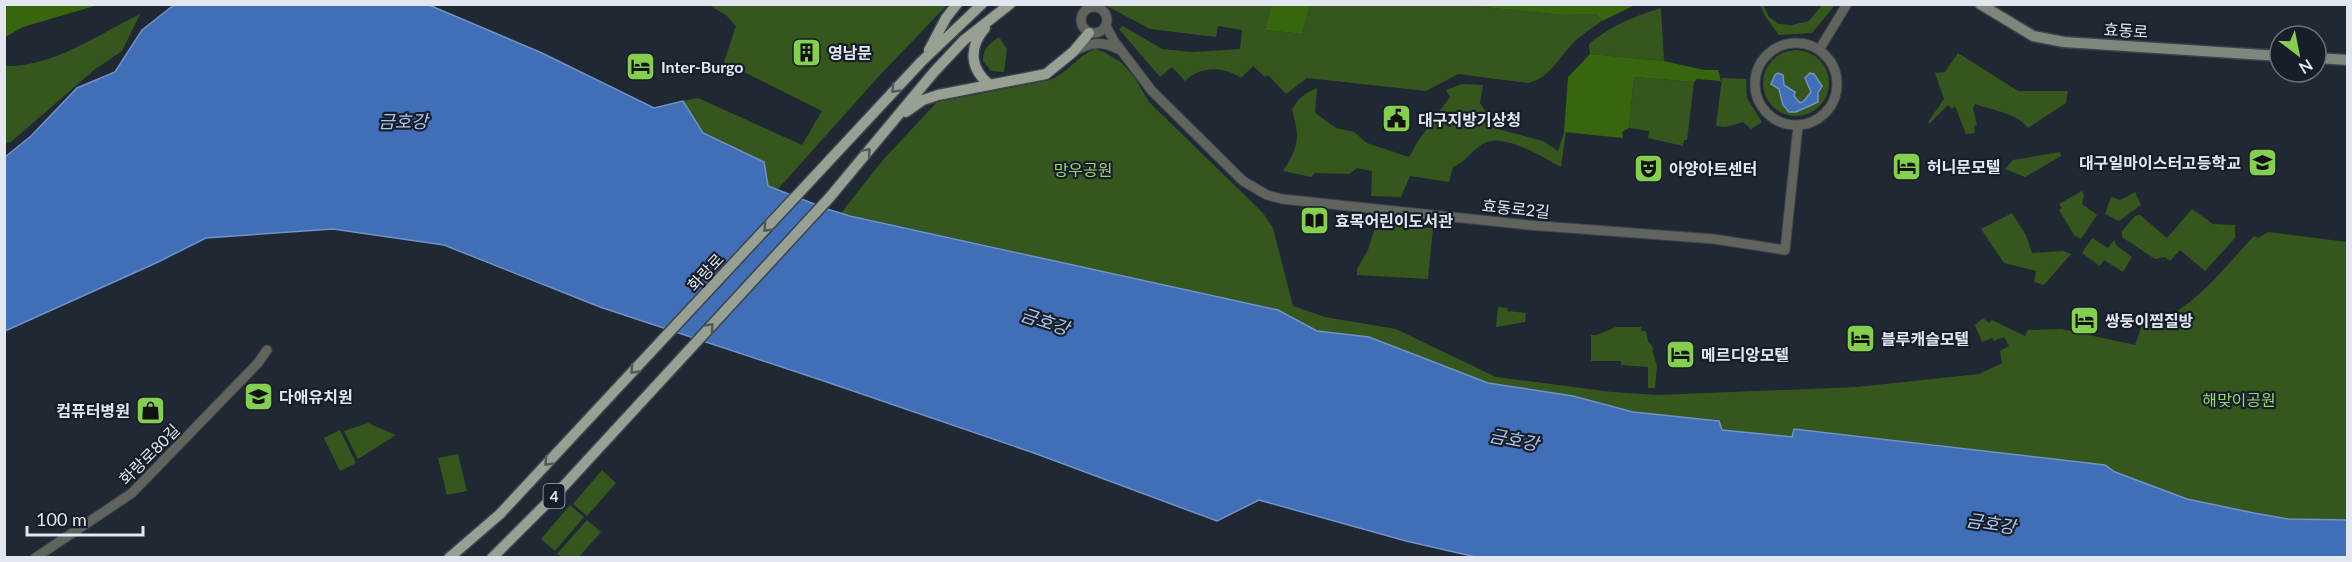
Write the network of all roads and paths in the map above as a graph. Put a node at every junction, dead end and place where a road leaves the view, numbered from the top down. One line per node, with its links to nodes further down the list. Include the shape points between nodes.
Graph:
1 (957, 4): 16 (main road)
2 (982, 4): 16 (main road, 화랑로)
3 (1847, 4): 12 (street)
4 (1980, 4): 13 (main road, 효동로, via 2033,36 2064,42)
5 (1005, 7): 17 (main road, via 980,34 973,57 976,72); 19 (main road, via 964,40)
6 (1087, 7): 7 (street, via 1100,8 1105,13); 8 (street, via 1080,19)
7 (1106, 26): 8 (street); 9 (street, 효동로2길)
8 (1089, 31): 9 (street); 10 (main road)
9 (1114, 41): 11 (street, 효동로2길)
10 (1075, 50): 11 (street, via 1099,42); 17 (main road, via 1046,74)
11 (1120, 50): 18 (street, 효동로2길, via 1152,92 1243,181 1282,199 1528,225 1714,239 1785,250)
12 (1819, 50): 18 (street, via 1835,69 1834,99 1823,116); 18 (street, via 1797,43 1779,47 1759,67 1756,90 1765,111 1785,124)
13 (2268, 55)
14 (2328, 59): 15 (main road)
15 (2348, 60)
16 (921, 62): 22 (main road, 화랑로, one-way to 22, via 500,514)
17 (990, 85): 19 (main road, via 923,100)
18 (1798, 126)
19 (884, 133): 23 (main road, 4, one-way to 19, via 561,489 830,197)
20 (267, 350): 21 (street, 화랑로80길, via 132,493)
21 (35, 558)
22 (450, 558)
23 (492, 558)

